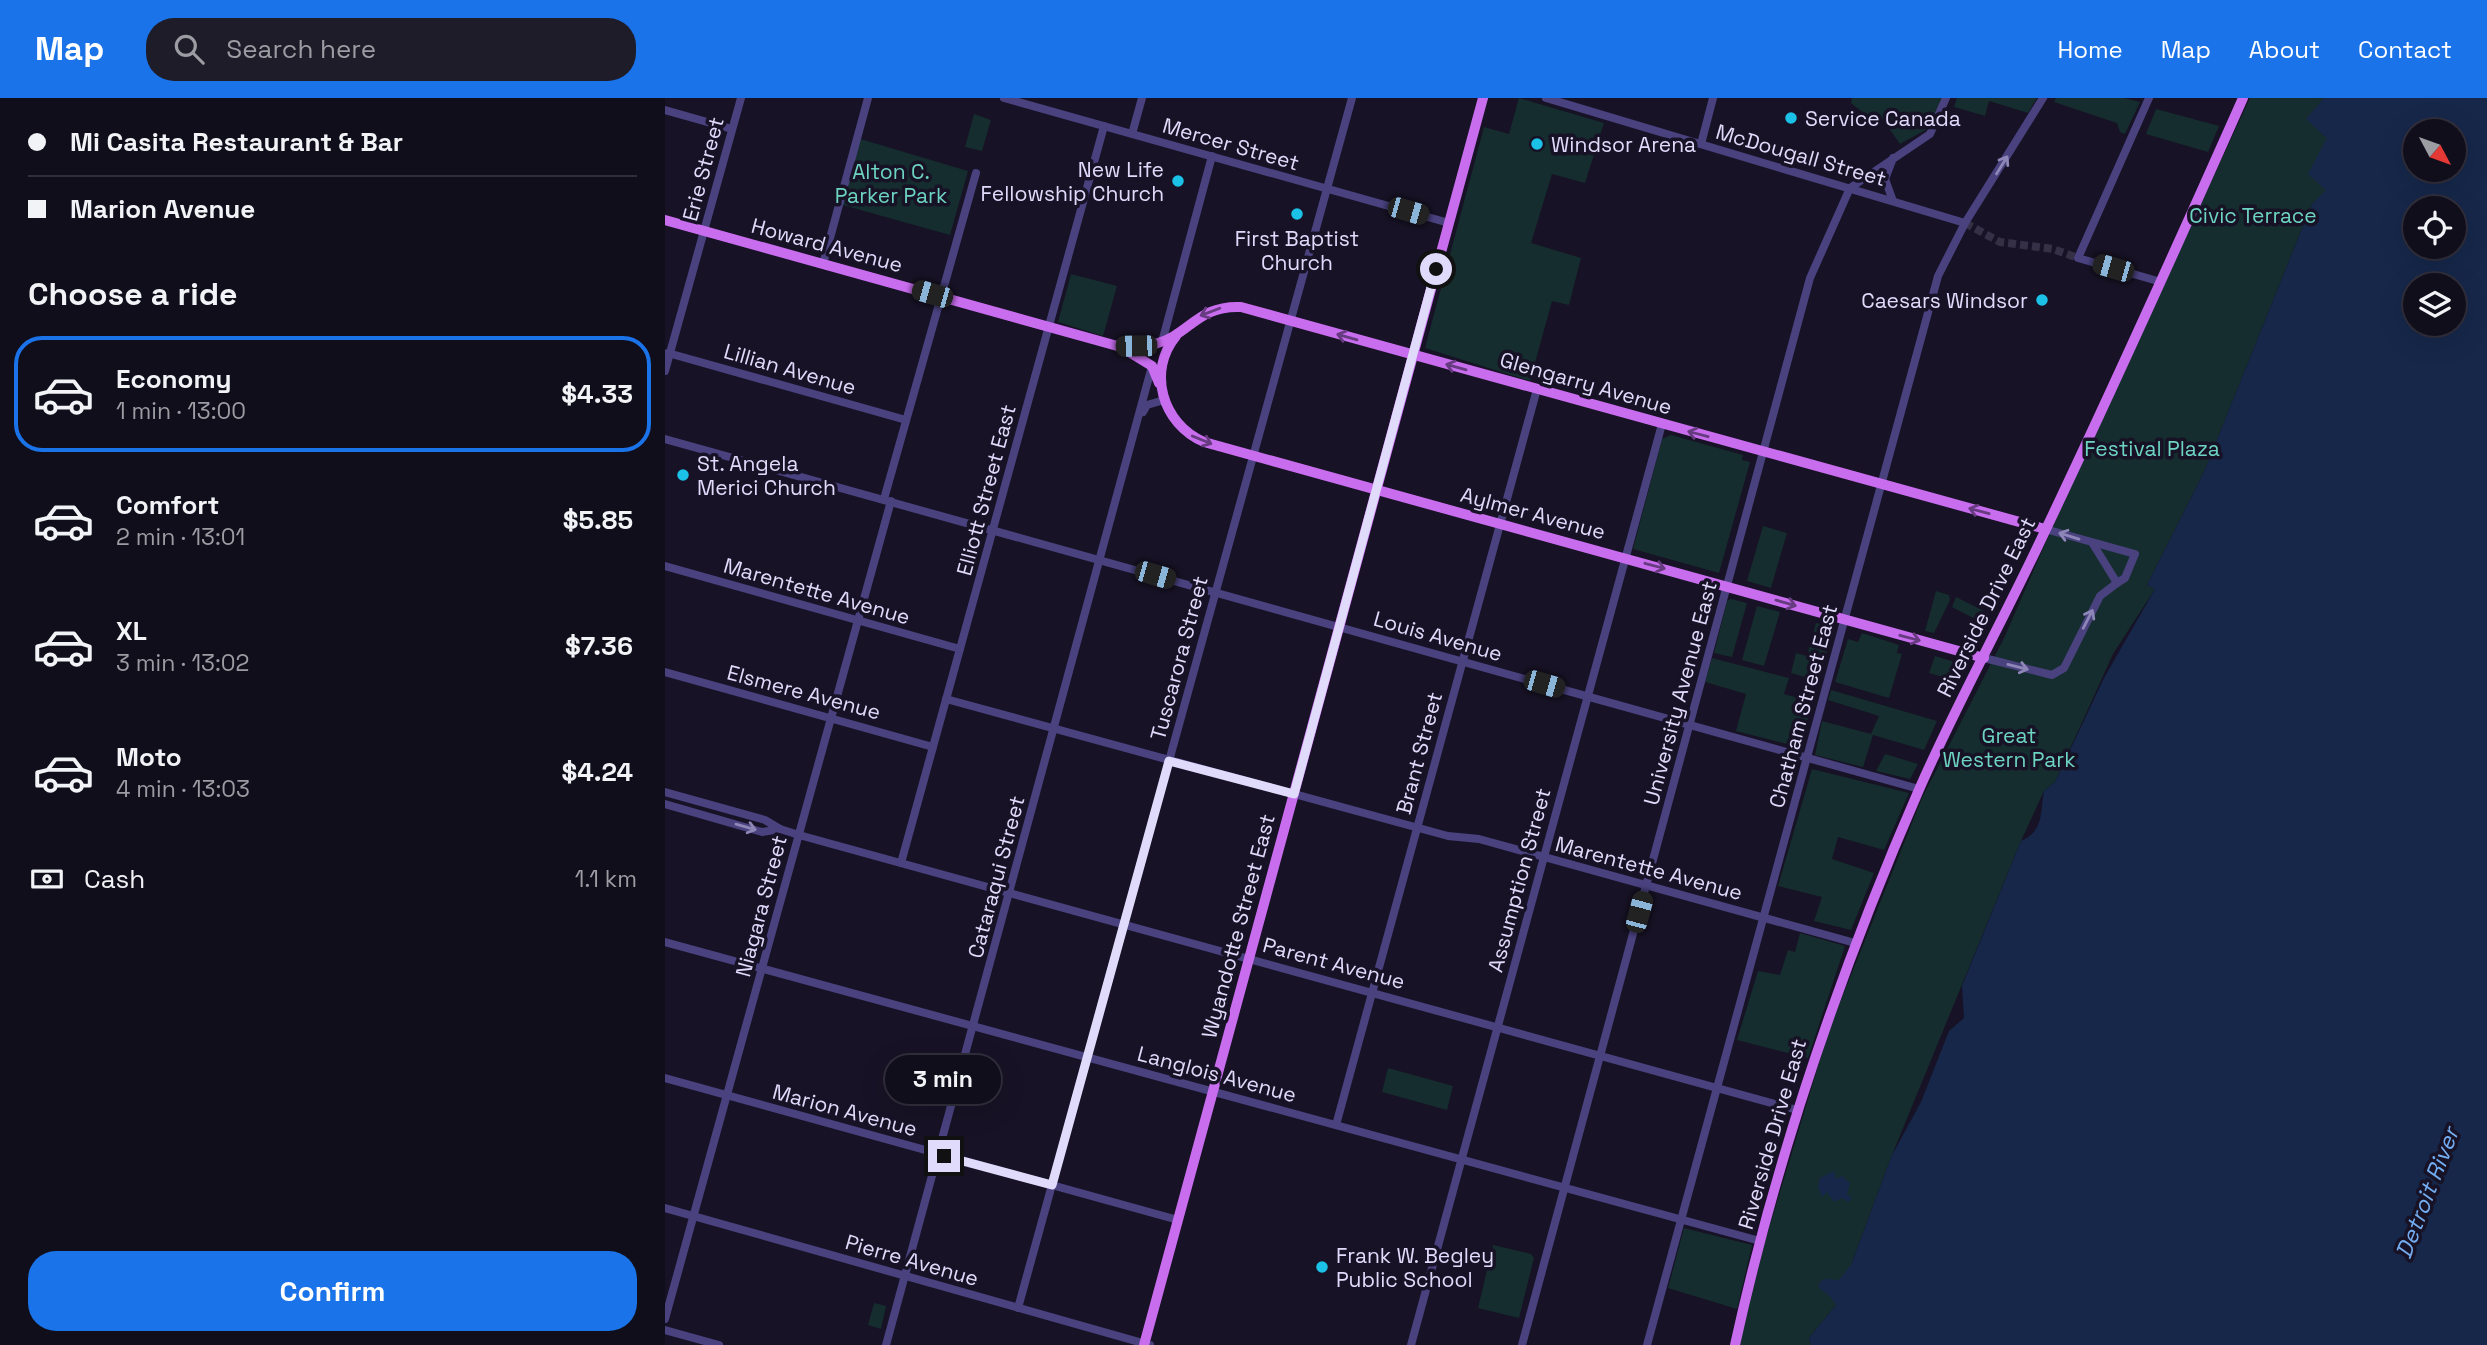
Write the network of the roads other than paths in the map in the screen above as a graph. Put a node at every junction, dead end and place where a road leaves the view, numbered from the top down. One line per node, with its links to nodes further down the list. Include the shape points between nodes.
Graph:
1 (741, 98): 15 (street, Erie Street)
2 (867, 98): 28 (street)
3 (1004, 98): 14 (street, Mercer Street)
4 (1142, 98): 16 (street)
5 (1352, 98): 21 (street, Tuscarora Street)
6 (1483, 98): 25 (main road, Wyandotte Street East)
7 (1546, 98): 17 (street, McDougall Street)
8 (1713, 98): 17 (street)
9 (1946, 98): 19 (street, via 1930,134)
10 (2043, 98): 26 (street, Chatham Street East, one-way to 10)
11 (2149, 98): 29 (street, via 2078,258)
12 (2243, 98): 29 (main road, Riverside Drive East)
13 (665, 110): 15 (street)
14 (1104, 126): 16 (street, Mercer Street); 32 (street, Elliott Street East)
15 (732, 129): 27 (street, Erie Street)
16 (1132, 134): 18 (street, Mercer Street)
17 (1701, 144): 22 (street, McDougall Street)
18 (1212, 156): 21 (street, Mercer Street); 34 (street)
19 (1893, 158): 22 (street); 23 (street, via 1885,179)
20 (975, 173): 30 (street, Niagara Street)
21 (1326, 188): 25 (street, Mercer Street); 31 (street, Tuscarora Street)
22 (1850, 188): 23 (street, McDougall Street); 46 (street, University Avenue East, via 1810,278)
23 (1893, 201): 26 (street, McDougall Street)
24 (665, 220): 27 (main road, Howard Avenue)
25 (1449, 223): 37 (main road, Wyandotte Street East)
26 (1965, 223): 48 (street, Chatham Street East, via 1937,276)
27 (704, 231): 28 (main road, Howard Avenue); 36 (street, Erie Street)
28 (823, 264): 30 (main road, Howard Avenue)
29 (2161, 282): 52 (main road, Riverside Drive East)
30 (941, 297): 32 (main road, Howard Avenue); 43 (street, Niagara Street)
31 (1289, 320): 33 (main road, Glengarry Avenue, one-way to 33, via 1229,307 1204,314); 37 (main road, Glengarry Avenue, one-way to 31); 47 (street, Tuscarora Street)
32 (1049, 327): 35 (main road, Howard Avenue); 53 (street, Elliott Street East)
33 (1182, 328): 34 (main road, Glengarry Avenue); 41 (main road, via 1164,356)
34 (1162, 342): 35 (main road, Glengarry Avenue)
35 (1121, 347): 38 (main road, Howard Avenue)
36 (667, 353): 39 (street, Erie Street); 43 (street, Lillian Avenue)
37 (1413, 355): 40 (main road, Glengarry Avenue, one-way to 37); 49 (main road, Wyandotte Street East)
38 (1152, 366): 41 (main road); 42 (street, Cataraqui Street)
39 (665, 371)
40 (1537, 389): 44 (main road, Glengarry Avenue); 51 (street, Brant Street)
41 (1163, 395): 42 (street, via 1147,405); 47 (main road, Aylmer Avenue, one-way to 47, via 1174,420 1189,435)
42 (1140, 418): 56 (street, Cataraqui Street)
43 (906, 420): 50 (street, Niagara Street)
44 (1662, 424): 46 (main road, Glengarry Avenue, one-way to 44); 55 (street, Assumption Street)
45 (665, 439): 50 (street, Louis Avenue)
46 (1764, 452): 48 (main road, Glengarry Avenue); 59 (street, University Avenue East)
47 (1254, 456): 49 (main road, Aylmer Avenue); 60 (street, Tuscarora Street)
48 (1879, 484): 52 (main road, Glengarry Avenue, one-way to 48); 62 (street, Chatham Street East)
49 (1376, 489): 51 (main road, Aylmer Avenue); 63 (main road, Wyandotte Street East)
50 (887, 500): 53 (street, Louis Avenue); 61 (street, Niagara Street)
51 (1500, 524): 55 (main road, Aylmer Avenue); 66 (street, Brant Street)
52 (2045, 529): 54 (street, one-way to 52); 65 (main road, Riverside Drive East)
53 (993, 530): 56 (street, Louis Avenue); 64 (street, Elliott Street East)
54 (2093, 544): 58 (street); 58 (street, via 2135,554 2125,578)
55 (1625, 558): 59 (main road, Aylmer Avenue, one-way to 59); 68 (street, Assumption Street)
56 (1101, 560): 60 (street, Louis Avenue); 72 (street, Cataraqui Street)
57 (665, 566): 61 (street, Marentette Avenue)
58 (2117, 583): 65 (street, one-way to 58, via 2052,675 2064,668 2099,596)
59 (1727, 586): 62 (main road, Aylmer Avenue, one-way to 62); 71 (street, University Avenue East)
60 (1216, 592): 63 (street, Louis Avenue); 75 (street, Tuscarora Street)
61 (858, 620): 64 (street, Marentette Avenue); 70 (street, Niagara Street)
62 (1844, 620): 65 (main road, Aylmer Avenue, one-way to 65); 74 (street, Chatham Street East)
63 (1339, 627): 66 (street, Louis Avenue); 78 (main road, Wyandotte Street East)
64 (960, 649): 69 (street, Elliott Street East)
65 (1984, 658): 76 (main road, Riverside Drive East)
66 (1462, 662): 68 (street, Louis Avenue); 82 (street, Brant Street)
67 (665, 672): 70 (street, Elsmere Avenue)
68 (1587, 696): 71 (street, Louis Avenue); 85 (street, Assumption Street)
69 (946, 699): 72 (street, Marentette Avenue); 73 (street, Elliott Street East)
70 (831, 718): 73 (street, Elsmere Avenue); 84 (street, Niagara Street)
71 (1689, 725): 74 (street, Louis Avenue); 87 (street, University Avenue East)
72 (1055, 729): 75 (street, Marentette Avenue); 88 (street, Cataraqui Street)
73 (933, 747): 86 (street, Elliott Street East)
74 (1807, 758): 76 (street, Louis Avenue); 89 (street, Chatham Street East)
75 (1169, 761): 78 (street, Marentette Avenue); 90 (street, Tuscarora Street)
76 (1919, 789): 92 (main road, Riverside Drive East)
77 (665, 792): 80 (street, Parent Avenue)
78 (1294, 794): 82 (street, Marentette Avenue); 93 (main road, Wyandotte Street East)
79 (665, 804): 81 (street, Parent Avenue)
80 (709, 805): 81 (street); 83 (street, Parent Avenue, via 765,820)
81 (706, 816): 83 (street, Parent Avenue, one-way to 83, via 762,832)
82 (1417, 828): 85 (street, Marentette Avenue); 95 (street, Brant Street)
83 (780, 830): 84 (street, Parent Avenue)
84 (799, 835): 86 (street, Parent Avenue); 94 (street, Niagara Street)
85 (1543, 857): 87 (street, Marentette Avenue); 97 (street, Assumption Street)
86 (901, 863): 88 (street, Parent Avenue)
87 (1646, 886): 89 (street, Marentette Avenue); 98 (street, University Avenue East)
88 (1010, 893): 90 (street, Parent Avenue); 96 (street, Cataraqui Street)
89 (1763, 918): 92 (street, Marentette Avenue); 101 (street, Chatham Street East)
90 (1124, 924): 93 (street, Parent Avenue); 99 (street, Tuscarora Street)
91 (665, 942): 94 (street, Langlois Avenue)
92 (1855, 943): 104 (main road, Riverside Drive East)
93 (1249, 958): 95 (street, Parent Avenue); 102 (main road, Wyandotte Street East)
94 (762, 968): 96 (street, Langlois Avenue); 103 (street, Niagara Street)
95 (1372, 992): 97 (street, Parent Avenue); 105 (street, Brant Street)
96 (974, 1026): 99 (street, Langlois Avenue); 106 (street, Cataraqui Street)
97 (1497, 1026): 98 (street, Parent Avenue); 107 (street, Assumption Street)
98 (1600, 1055): 101 (street, Parent Avenue); 109 (street, University Avenue East)
99 (1087, 1056): 102 (street, Langlois Avenue); 108 (street, Tuscarora Street)
100 (665, 1078): 103 (street, Marion Avenue)
101 (1717, 1088): 104 (street, Parent Avenue); 113 (street, Chatham Street East)
102 (1213, 1091): 105 (street, Langlois Avenue); 112 (main road, Wyandotte Street East)
103 (727, 1096): 106 (street, Marion Avenue); 111 (street, Niagara Street)
104 (1797, 1110): 114 (main road, Riverside Drive East)
105 (1336, 1125): 107 (street, Langlois Avenue)
106 (939, 1154): 108 (street, Marion Avenue); 115 (street, Cataraqui Street)
107 (1460, 1159): 109 (street, Langlois Avenue); 122 (street, Assumption Street)
108 (1052, 1185): 112 (street, Marion Avenue); 116 (street, Tuscarora Street)
109 (1563, 1188): 113 (street, Langlois Avenue); 123 (street, University Avenue East)
110 (665, 1208): 111 (street, Pierre Avenue)
111 (694, 1216): 115 (street, Pierre Avenue); 117 (street, Niagara Street)
112 (1178, 1220): 121 (main road, Wyandotte Street East)
113 (1681, 1220): 114 (street, Langlois Avenue); 124 (street, Chatham Street East)
114 (1760, 1241): 125 (main road, Riverside Drive East)
115 (905, 1276): 116 (street, Pierre Avenue); 120 (street, Cataraqui Street)
116 (1018, 1308): 121 (street, Pierre Avenue)
117 (665, 1319)
118 (665, 1330): 119 (street)
119 (719, 1345)
120 (886, 1345)
121 (1146, 1345)
122 (1411, 1345)
123 (1522, 1345)
124 (1647, 1345)
125 (1735, 1345)

